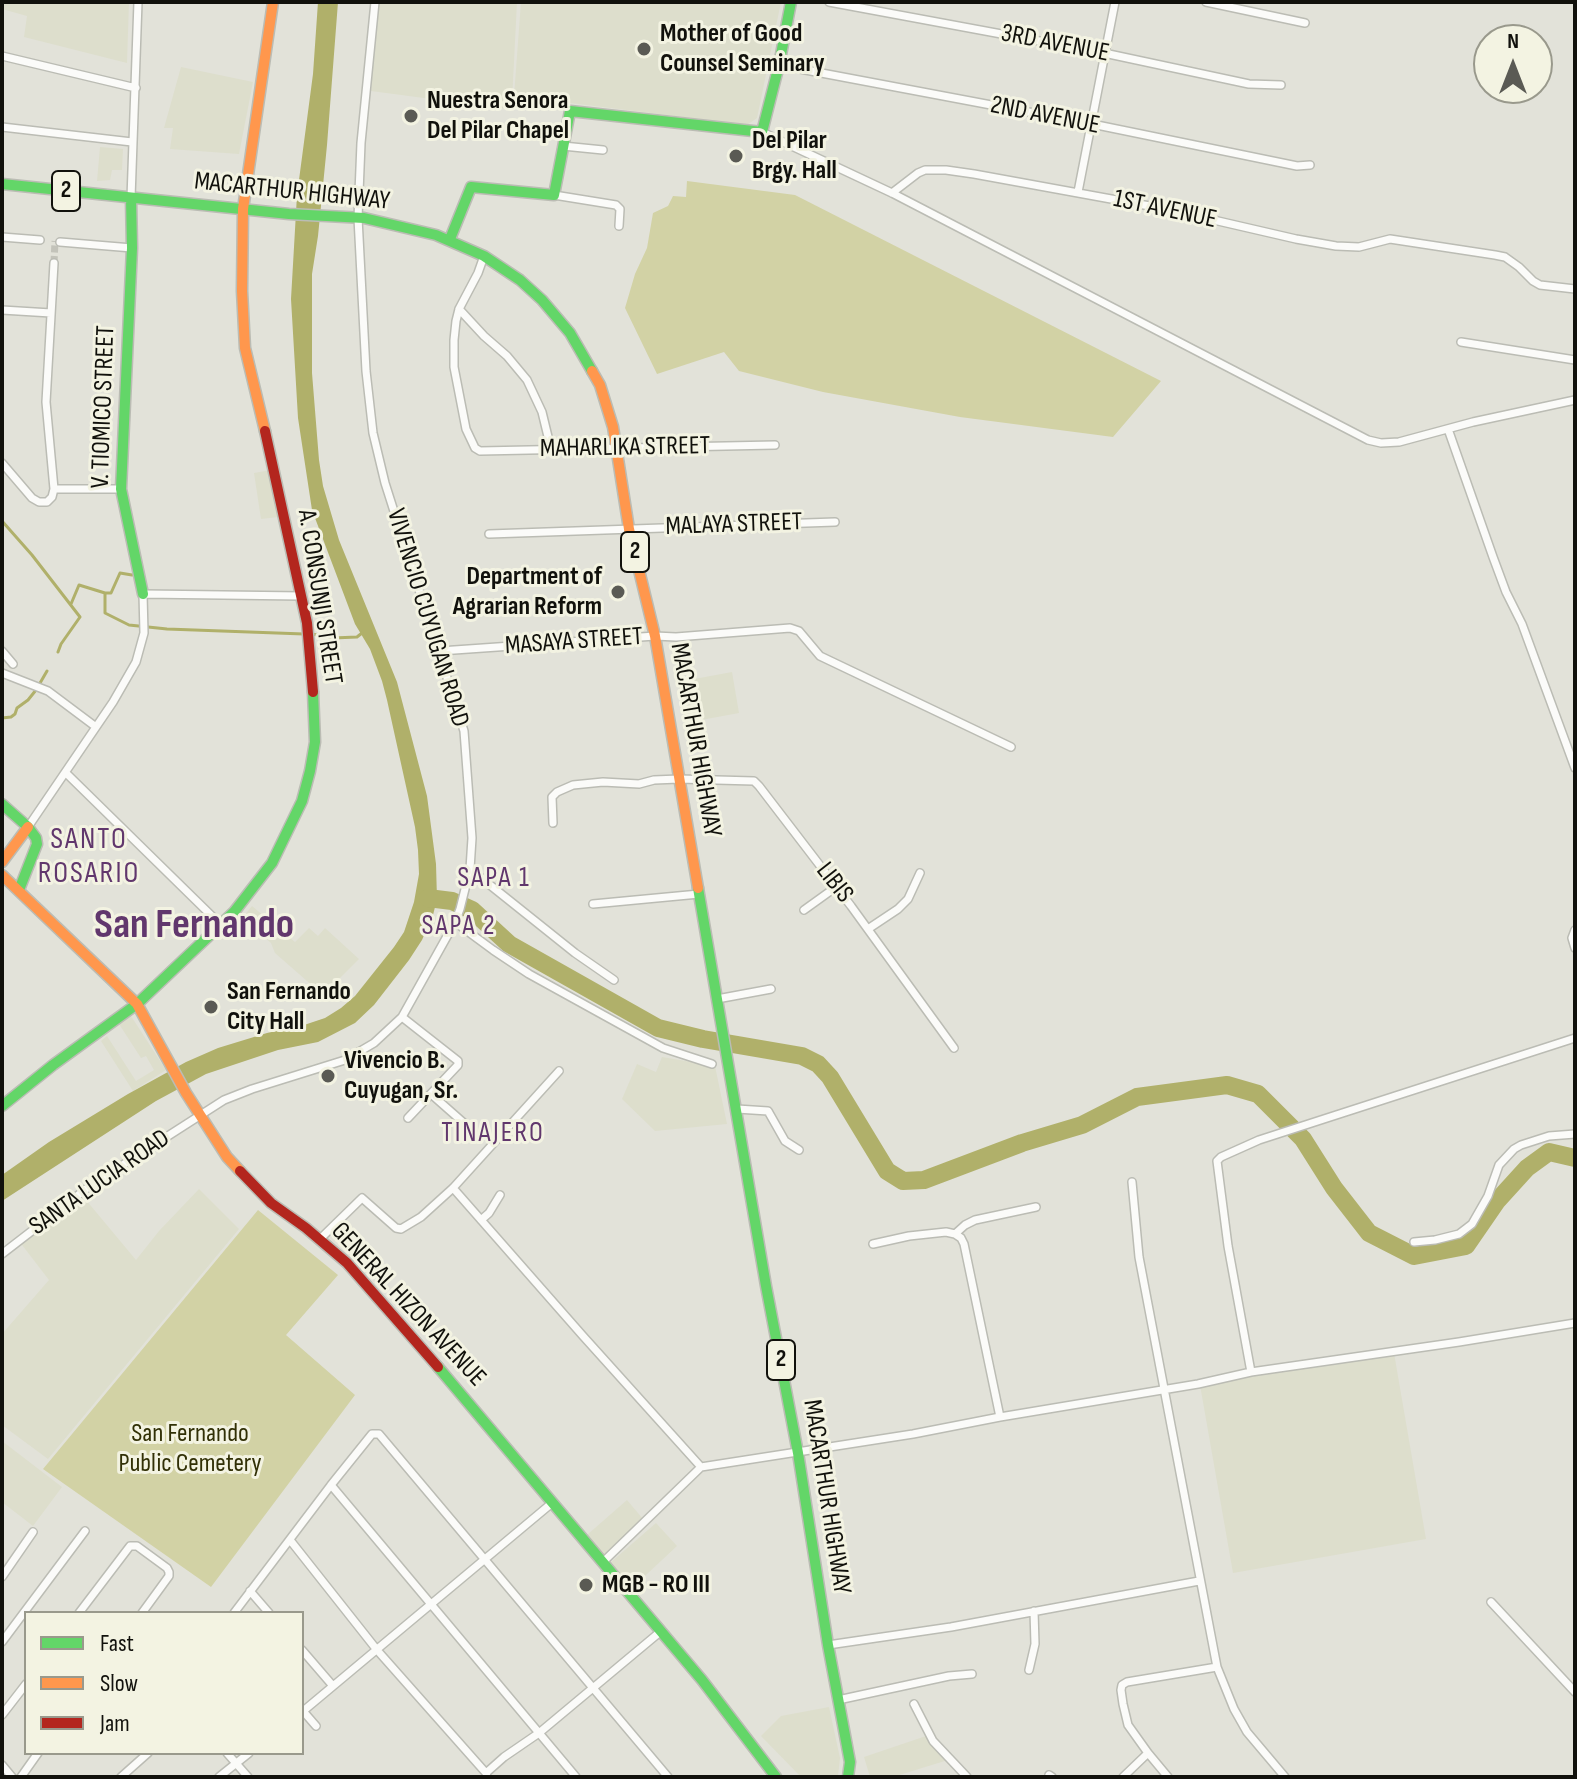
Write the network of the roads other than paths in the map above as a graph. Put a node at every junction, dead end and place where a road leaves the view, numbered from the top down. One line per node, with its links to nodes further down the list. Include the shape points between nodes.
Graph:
1 (138, 2): 13 (street)
2 (273, 2): 26 (main road, A. CONSUNJI STREET)
3 (375, 2): 27 (street, VIVENCIO CUYUGAN ROAD)
4 (791, 2): 11 (main road)
5 (829, 2): 9 (street, 3RD AVENUE)
6 (1115, 2): 9 (street)
7 (1206, 2): 8 (street)
8 (1305, 23)
9 (1104, 53): 12 (street, 3RD AVENUE, via 1249,84); 14 (street)
10 (2, 56): 13 (street)
11 (779, 65): 14 (street, 2ND AVENUE); 16 (main road)
12 (1281, 85)
13 (136, 88): 17 (street)
14 (1092, 124): 20 (street, 2ND AVENUE); 22 (street)
15 (2, 127): 17 (street)
16 (762, 132): 18 (main road, via 570,111); 23 (street)
17 (132, 142): 25 (street)
18 (563, 146): 19 (street); 24 (main road)
19 (603, 150)
20 (1310, 165)
21 (2, 184): 25 (main road, MACARTHUR HIGHWAY / 2)
22 (1078, 192): 23 (street, 1ST AVENUE, via 929,169); 36 (street, 1ST AVENUE, via 1336,246 1390,239 1505,257 1540,285)
23 (892, 193): 43 (street, via 1368,440 1399,442)
24 (554, 195): 28 (street, via 616,205); 30 (main road, via 471,187)
25 (131, 198): 26 (main road, MACARTHUR HIGHWAY / 2); 33 (main road, V. TIOMICO STREET)
26 (243, 209): 27 (main road, MACARTHUR HIGHWAY / 2); 54 (main road, A. CONSUNJI STREET, via 245,348)
27 (358, 218): 30 (main road, MACARTHUR HIGHWAY / 2); 57 (street, VIVENCIO CUYUGAN ROAD, via 373,433 393,512)
28 (619, 226)
29 (2, 237): 31 (street)
30 (450, 239): 34 (main road, MACARTHUR HIGHWAY / 2)
31 (40, 240)
32 (60, 242): 33 (street)
33 (132, 248): 49 (main road, V. TIOMICO STREET)
34 (484, 256): 37 (street); 46 (main road, MACARTHUR HIGHWAY / 2, via 520,280 570,333 600,385)
35 (54, 263): 39 (street)
36 (1575, 289)
37 (459, 309): 45 (street, via 527,380); 45 (street, MAHARLIKA STREET, via 454,367 475,448)
38 (2, 310): 39 (street)
39 (51, 313): 48 (street, via 46,402)
40 (1461, 342): 41 (street)
41 (1575, 360)
42 (1575, 400): 43 (street)
43 (1448, 429): 62 (street)
44 (775, 445): 46 (street, MAHARLIKA STREET)
45 (551, 449): 46 (street, MAHARLIKA STREET)
46 (617, 449): 51 (main road, MACARTHUR HIGHWAY / 2)
47 (2, 463): 48 (street, via 39,502 47,502)
48 (54, 489): 49 (street)
49 (121, 489): 53 (main road, V. TIOMICO STREET)
50 (835, 522): 51 (street, MALAYA STREET)
51 (629, 529): 52 (street, MALAYA STREET); 55 (main road, MACARTHUR HIGHWAY / 2)
52 (489, 534)
53 (143, 594): 54 (street); 60 (street, V. TIOMICO STREET, via 145,626 136,662)
54 (302, 596): 78 (main road, A. CONSUNJI STREET, via 314,707 310,771 302,801 272,863)
55 (655, 636): 57 (street, MASAYA STREET); 61 (street, MASAYA STREET, via 790,628 820,656); 64 (main road, MACARTHUR HIGHWAY / 2)
56 (2, 651): 58 (street)
57 (440, 651): 69 (street, VIVENCIO CUYUGAN ROAD, via 464,731)
58 (13, 664)
59 (2, 673): 60 (street, via 48,691)
60 (96, 727): 63 (street, V. TIOMICO STREET)
61 (1011, 747)
62 (1575, 768)
63 (66, 773): 67 (street, V. TIOMICO STREET); 78 (street)
64 (679, 779): 66 (street, via 573,785 552,797); 72 (street, LIBIS, via 754,781); 74 (main road, MACARTHUR HIGHWAY / 2)
65 (2, 804): 67 (main road)
66 (553, 823)
67 (28, 827): 68 (main road, V. TIOMICO STREET); 73 (main road, via 37,844)
68 (2, 862)
69 (470, 869): 77 (street, VIVENCIO CUYUGAN ROAD); 82 (street)
70 (920, 873): 79 (street, via 908,899)
71 (2, 875): 73 (main road, GENERAL HIZON AVENUE)
72 (836, 887): 76 (street); 79 (street, LIBIS)
73 (19, 890): 85 (main road, GENERAL HIZON AVENUE)
74 (699, 894): 75 (street); 84 (main road, MACARTHUR HIGHWAY / 2)
75 (593, 904)
76 (804, 910)
77 (455, 921): 86 (street, VIVENCIO CUYUGAN ROAD); 89 (street, via 529,974 663,1048)
78 (221, 925): 85 (main road, A. CONSUNJI STREET)
79 (868, 929): 88 (street, LIBIS)
80 (1575, 930): 81 (street)
81 (1575, 948)
82 (614, 980)
83 (771, 989): 84 (street)
84 (717, 999): 93 (main road, MACARTHUR HIGHWAY / 2)
85 (137, 1004): 92 (main road, A. CONSUNJI STREET); 94 (main road, GENERAL HIZON AVENUE)
86 (402, 1017): 91 (street, via 457,1058 458,1065); 94 (street, VIVENCIO CUYUGAN ROAD, via 345,1060 252,1089)
87 (1575, 1040): 110 (street, via 1259,1140 1217,1161)
88 (954, 1048)
89 (712, 1064)
90 (559, 1071): 100 (street)
91 (431, 1094): 95 (street); 96 (street)
92 (2, 1106)
93 (737, 1109): 98 (street, via 768,1111 785,1141); 113 (main road, MACARTHUR HIGHWAY / 2)
94 (200, 1115): 105 (main road, GENERAL HIZON AVENUE, via 227,1157 271,1203); 108 (street, SANTA LUCIA ROAD, via 90,1186)
95 (408, 1118)
96 (465, 1124)
97 (1575, 1134): 106 (street, via 1549,1136 1514,1149 1499,1165 1472,1224 1459,1234)
98 (799, 1150)
99 (1132, 1182): 111 (street, via 1139,1257)
100 (453, 1188): 103 (street); 105 (street, via 401,1229 362,1198)
101 (500, 1195): 103 (street)
102 (1036, 1207): 104 (street, via 975,1220)
103 (481, 1220): 114 (street)
104 (955, 1234): 107 (street); 112 (street, via 964,1244)
105 (320, 1239): 116 (main road, GENERAL HIZON AVENUE, via 347,1263)
106 (1414, 1242)
107 (873, 1244)
108 (2, 1254)
109 (1575, 1323): 110 (street)
110 (1251, 1372): 111 (street)
111 (1164, 1390): 112 (street); 123 (street)
112 (1000, 1417): 113 (street)
113 (798, 1453): 114 (street); 136 (main road, MACARTHUR HIGHWAY / 2)
114 (701, 1467): 121 (street)
115 (331, 1485): 119 (street); 120 (street, via 372,1434 379,1434); 126 (street)
116 (552, 1503): 120 (street); 121 (main road, GENERAL HIZON AVENUE)
117 (85, 1531): 127 (street)
118 (33, 1532): 122 (street)
119 (290, 1540): 124 (street); 137 (street)
120 (485, 1560): 126 (street); 144 (street)
121 (603, 1562): 134 (main road, GENERAL HIZON AVENUE)
122 (2, 1577)
123 (1199, 1581): 132 (street); 139 (street)
124 (250, 1591): 130 (street); 131 (street)
125 (1491, 1602): 145 (street)
126 (432, 1604): 137 (street); 152 (street)
127 (25, 1611)
128 (81, 1611): 129 (street, via 130,1546 137,1546 169,1572)
129 (143, 1611)
130 (235, 1611)
131 (267, 1611)
132 (1034, 1611): 136 (street); 140 (street)
133 (24, 1613): 135 (street)
134 (660, 1632): 144 (street); 169 (main road, GENERAL HIZON AVENUE)
135 (2, 1642)
136 (828, 1645): 146 (main road, MACARTHUR HIGHWAY / 2)
137 (377, 1650): 142 (street); 161 (street)
138 (304, 1652): 142 (street)
139 (1217, 1667): 153 (street, via 1122,1685 1128,1725); 175 (street, via 1247,1732)
140 (1029, 1670)
141 (972, 1674): 146 (street)
142 (333, 1686): 148 (street)
143 (24, 1687): 150 (street)
144 (592, 1687): 152 (street); 168 (street)
145 (1575, 1692)
146 (838, 1700): 158 (main road, MACARTHUR HIGHWAY / 2)
147 (914, 1704): 172 (street, via 933,1741)
148 (304, 1710)
149 (304, 1712): 151 (street)
150 (2, 1715)
151 (316, 1726)
152 (539, 1733): 161 (street); 167 (street)
153 (1148, 1753): 173 (street); 174 (street)
154 (37, 1755): 163 (street)
155 (146, 1755): 164 (street)
156 (229, 1755): 159 (street)
157 (246, 1755): 159 (street)
158 (850, 1762): 170 (main road, MACARTHUR HIGHWAY / 2); 171 (main road, MACARTHUR HIGHWAY / 2)
159 (236, 1763): 165 (street); 166 (street)
160 (2, 1765): 162 (street)
161 (487, 1775)
162 (12, 1777)
163 (21, 1777)
164 (121, 1777)
165 (219, 1777)
166 (248, 1777)
167 (576, 1777)
168 (668, 1777)
169 (775, 1777)
170 (848, 1777)
171 (859, 1777)
172 (967, 1777)
173 (1123, 1777)
174 (1168, 1777)
175 (1285, 1777)

